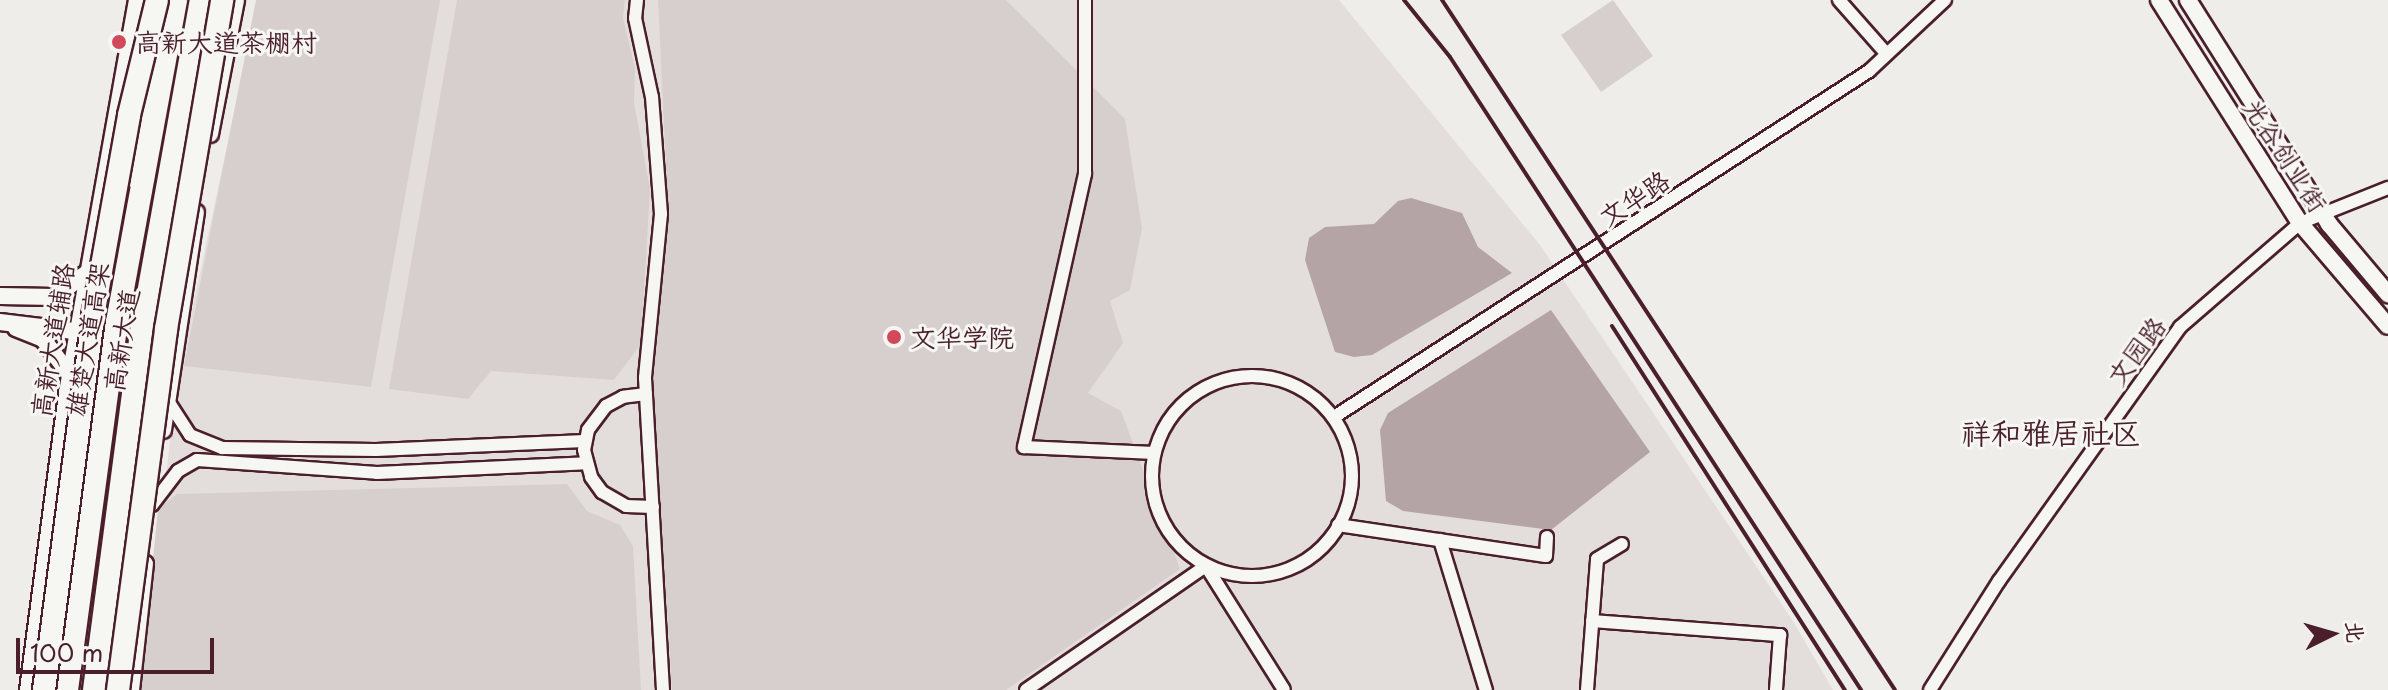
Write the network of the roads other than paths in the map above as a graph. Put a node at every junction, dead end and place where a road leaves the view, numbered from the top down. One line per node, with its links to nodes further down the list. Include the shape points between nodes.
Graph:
1 (137, 0): 20 (main road, 高新大道辅路)
2 (157, 0): 44 (highway, bridge, via 129,115 91,330)
3 (168, 0): 27 (main road, 高新大道)
4 (176, 0): 46 (highway, 雄楚大道高架, via 117,322)
5 (201, 0): 47 (highway, 雄楚大道高架, via 142,327)
6 (209, 0): 24 (main road, 高新大道)
7 (222, 0): 49 (highway, bridge, via 166,329)
8 (236, 0): 17 (main road)
9 (637, 0): 29 (street, via 635,18 652,97 661,214)
10 (1085, 0): 33 (street, via 1085,174 1024,447)
11 (1839, 0): 15 (street)
12 (1945, 0): 15 (street, 文华路)
13 (2159, 0): 19 (main road, 光谷创业街)
14 (2188, 0): 18 (main road, 光谷创业街)
15 (1885, 52): 31 (street, 文华路, via 1869,71)
16 (2388, 188): 18 (street, 文园路)
17 (197, 211): 24 (main road); 30 (main road)
18 (2322, 214): 19 (street, 文园路); 21 (main road, 光谷创业街)
19 (2300, 223): 25 (main road, 光谷创业街); 57 (street, 文园路, via 2180,327 1999,581)
20 (86, 274): 22 (main road, via 54,297); 26 (main road, 高新大道辅路)
21 (2388, 294)
22 (0, 296)
23 (2, 322): 26 (main road); 28 (main road, via 43,339)
24 (149, 326): 48 (main road, 高新大道)
25 (2388, 326)
26 (77, 330): 27 (main road); 28 (main road, 高新大道辅路)
27 (106, 335): 45 (main road, 高新大道)
28 (70, 375): 43 (main road, 高新大道辅路)
29 (646, 394): 32 (street, via 606,406); 36 (street)
30 (168, 401): 32 (street, via 190,435 222,448 376,450); 35 (main road)
31 (1334, 417): 33 (street, via 1311,394 1281,379 1240,376 1188,397 1166,423); 37 (street, via 1349,447 1353,481)
32 (585, 441): 34 (street)
33 (1154, 453): 41 (street, via 1152,486 1161,518 1179,546)
34 (586, 463): 35 (street, via 377,473 197,460 178,471); 36 (street, via 609,498 636,508)
35 (152, 505): 50 (main road)
36 (653, 507): 51 (street)
37 (1338, 525): 39 (street); 41 (street, via 1303,563 1271,575 1238,576)
38 (1547, 537): 39 (street, via 1546,556)
39 (1440, 540): 54 (street)
40 (1622, 544): 42 (street, via 1597,559)
41 (1206, 566): 52 (street); 53 (street)
42 (1592, 621): 55 (street); 56 (street, via 1780,635)
43 (28, 690)
44 (44, 690)
45 (61, 690)
46 (67, 690)
47 (94, 690)
48 (101, 690)
49 (118, 690)
50 (131, 690)
51 (663, 690)
52 (1026, 690)
53 (1284, 690)
54 (1486, 690)
55 (1587, 690)
56 (1776, 690)
57 (1930, 690)

